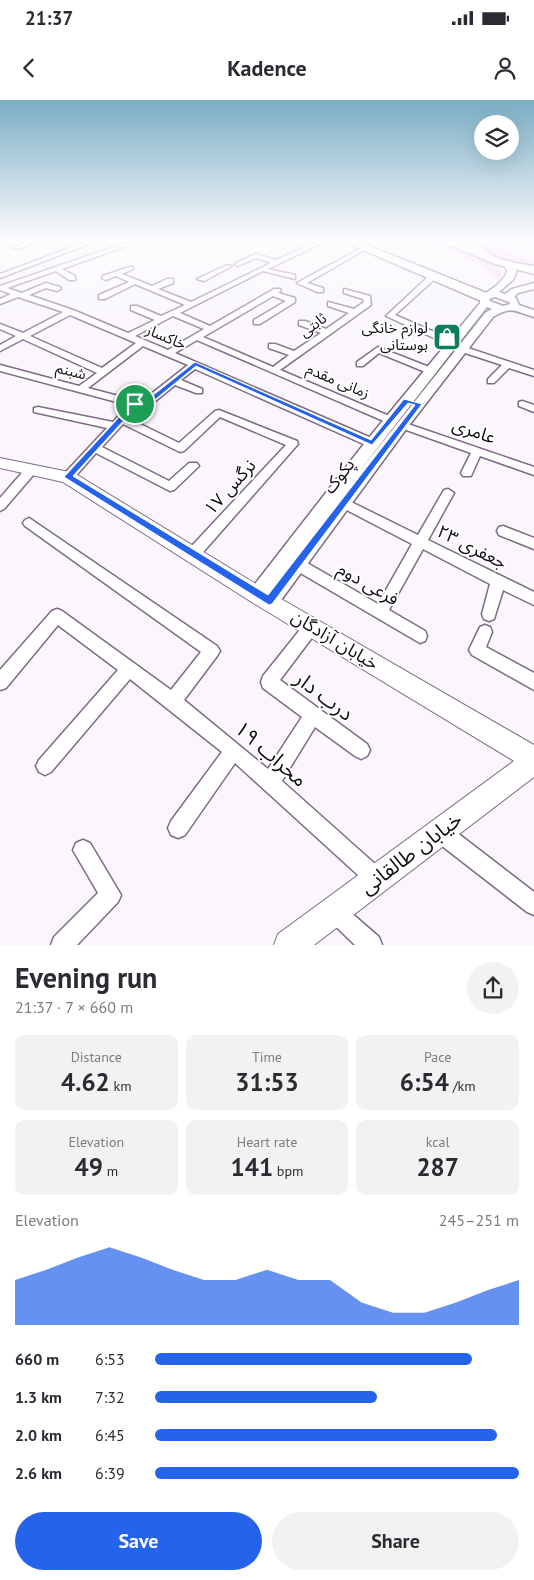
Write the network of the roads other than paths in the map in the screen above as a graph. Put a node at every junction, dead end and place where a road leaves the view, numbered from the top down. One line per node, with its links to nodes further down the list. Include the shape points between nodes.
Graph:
1 (21, 280): 11 (street)
2 (131, 280): 9 (street)
3 (221, 280): 20 (street)
4 (306, 280): 14 (street, via 301,283)
5 (430, 280): 39 (street, via 390,316)
6 (443, 280): 18 (highway)
7 (507, 280): 18 (street, پکوک)
8 (170, 281): 13 (street)
9 (135, 282): 13 (street); 17 (street)
10 (534, 286): 22 (street, پکوک, via 515,291)
11 (0, 288): 16 (street, خاکسار)
12 (58, 289): 16 (street, via 46,285)
13 (151, 289): 20 (street)
14 (320, 290)
15 (347, 291): 25 (street, ثابتی, via 367,298 368,303)
16 (20, 295): 19 (street); 24 (street, خاکسار)
17 (102, 298)
18 (486, 298): 22 (street); 39 (street, پکوک)
19 (0, 302)
20 (190, 304): 26 (street)
21 (331, 304): 25 (street)
22 (507, 304): 27 (street); 39 (street, پکوک, via 489,315)
23 (134, 308): 28 (street)
24 (70, 312): 34 (street); 35 (street, خاکسار)
25 (354, 312): 33 (street, ثابتی)
26 (172, 313): 28 (street); 32 (street)
27 (534, 314)
28 (160, 319): 35 (street)
29 (257, 322): 32 (street, via 292,300 275,292)
30 (302, 323): 33 (street)
31 (0, 326): 34 (street)
32 (211, 329): 36 (street)
33 (327, 332): 42 (street, ثابتی)
34 (22, 336): 40 (street); 49 (street)
35 (128, 336): 37 (street, خاکسار)
36 (196, 337): 41 (street); 47 (street, زمانی مقدم)
37 (143, 342): 41 (street, خاکسار); 49 (street)
38 (272, 346): 42 (street)
39 (457, 346): 45 (street); 48 (street, پکوک); 55 (street, پکوک)
40 (0, 348)
41 (169, 353): 43 (street, خاکسار)
42 (296, 354): 47 (street, ثابتی)
43 (195, 364): 51 (street); 62 (street, خاکسار)
44 (360, 364): 48 (street, via 378,350)
45 (508, 364): 50 (street); 52 (street)
46 (1, 370): 53 (street, شبنم)
47 (274, 370): 61 (street, زمانی مقدم)
48 (430, 370): 55 (street, پکوک)
49 (103, 372): 53 (street)
50 (534, 372)
51 (175, 381): 54 (street); 56 (street, via 143,406)
52 (491, 381)
53 (81, 389): 56 (street, شبنم)
54 (200, 391)
55 (413, 402): 61 (street, پکوک)
56 (135, 404): 60 (street)
57 (522, 404): 58 (street)
58 (534, 408)
59 (38, 410): 60 (street)
60 (118, 423): 63 (street); 78 (street, نرگس ۱۷, via 180,448 219,413 293,444)
61 (396, 423): 62 (street, پکوک); 64 (street, عامری); 72 (street, پکوک)
62 (372, 443): 81 (street, پکوک)
63 (95, 448): 66 (street, via 170,487); 70 (street)
64 (477, 451): 68 (street, عامری); 69 (street)
65 (0, 464): 67 (main road, خیابان آزادگان)
66 (193, 466)
67 (31, 470): 70 (main road, خیابان آزادگان); 73 (street)
68 (534, 471)
69 (467, 473)
70 (68, 477): 78 (main road, خیابان آزادگان)
71 (448, 493): 76 (street)
72 (343, 502): 76 (street, جعفری ۲۳); 79 (street, پکوک)
73 (0, 506)
74 (29, 522): 91 (street, via 212,651)
75 (503, 530): 77 (street)
76 (420, 541): 80 (street, جعفری ۲۳); 83 (street)
77 (534, 544)
78 (193, 554): 81 (main road, خیابان آزادگان)
79 (297, 564): 81 (street, پکوک); 83 (street, فرعی دوم)
80 (498, 581): 82 (street, جعفری ۲۳); 84 (street)
81 (263, 598): 85 (main road, خیابان آزادگان)
82 (534, 599)
83 (380, 613): 87 (street, فرعی دوم)
84 (489, 614)
85 (312, 626): 92 (street, درب دار, via 270,682); 95 (main road, خیابان آزادگان)
86 (485, 632): 90 (street, via 477,650)
87 (420, 636)
88 (128, 670): 89 (street, محراب ۱۹, via 58,616); 91 (street, محراب ۱۹); 96 (street)
89 (0, 682)
90 (534, 682)
91 (173, 701): 93 (street, محراب ۱۹)
92 (313, 715): 94 (street, درب دار); 97 (street)
93 (234, 750): 97 (street, محراب ۱۹); 98 (street)
94 (361, 750)
95 (534, 760): 99 (main road, خیابان طالقانی)
96 (45, 766)
97 (270, 783): 101 (street, محراب ۱۹)
98 (178, 828)
99 (440, 832): 101 (main road, خیابان طالقانی); 102 (street)
100 (83, 850): 104 (street, via 111,895)
101 (377, 879): 103 (main road, خیابان طالقانی)
102 (534, 904)
103 (334, 911): 105 (main road, خیابان طالقانی); 106 (street)
104 (62, 945)
105 (289, 945)
106 (371, 945)

